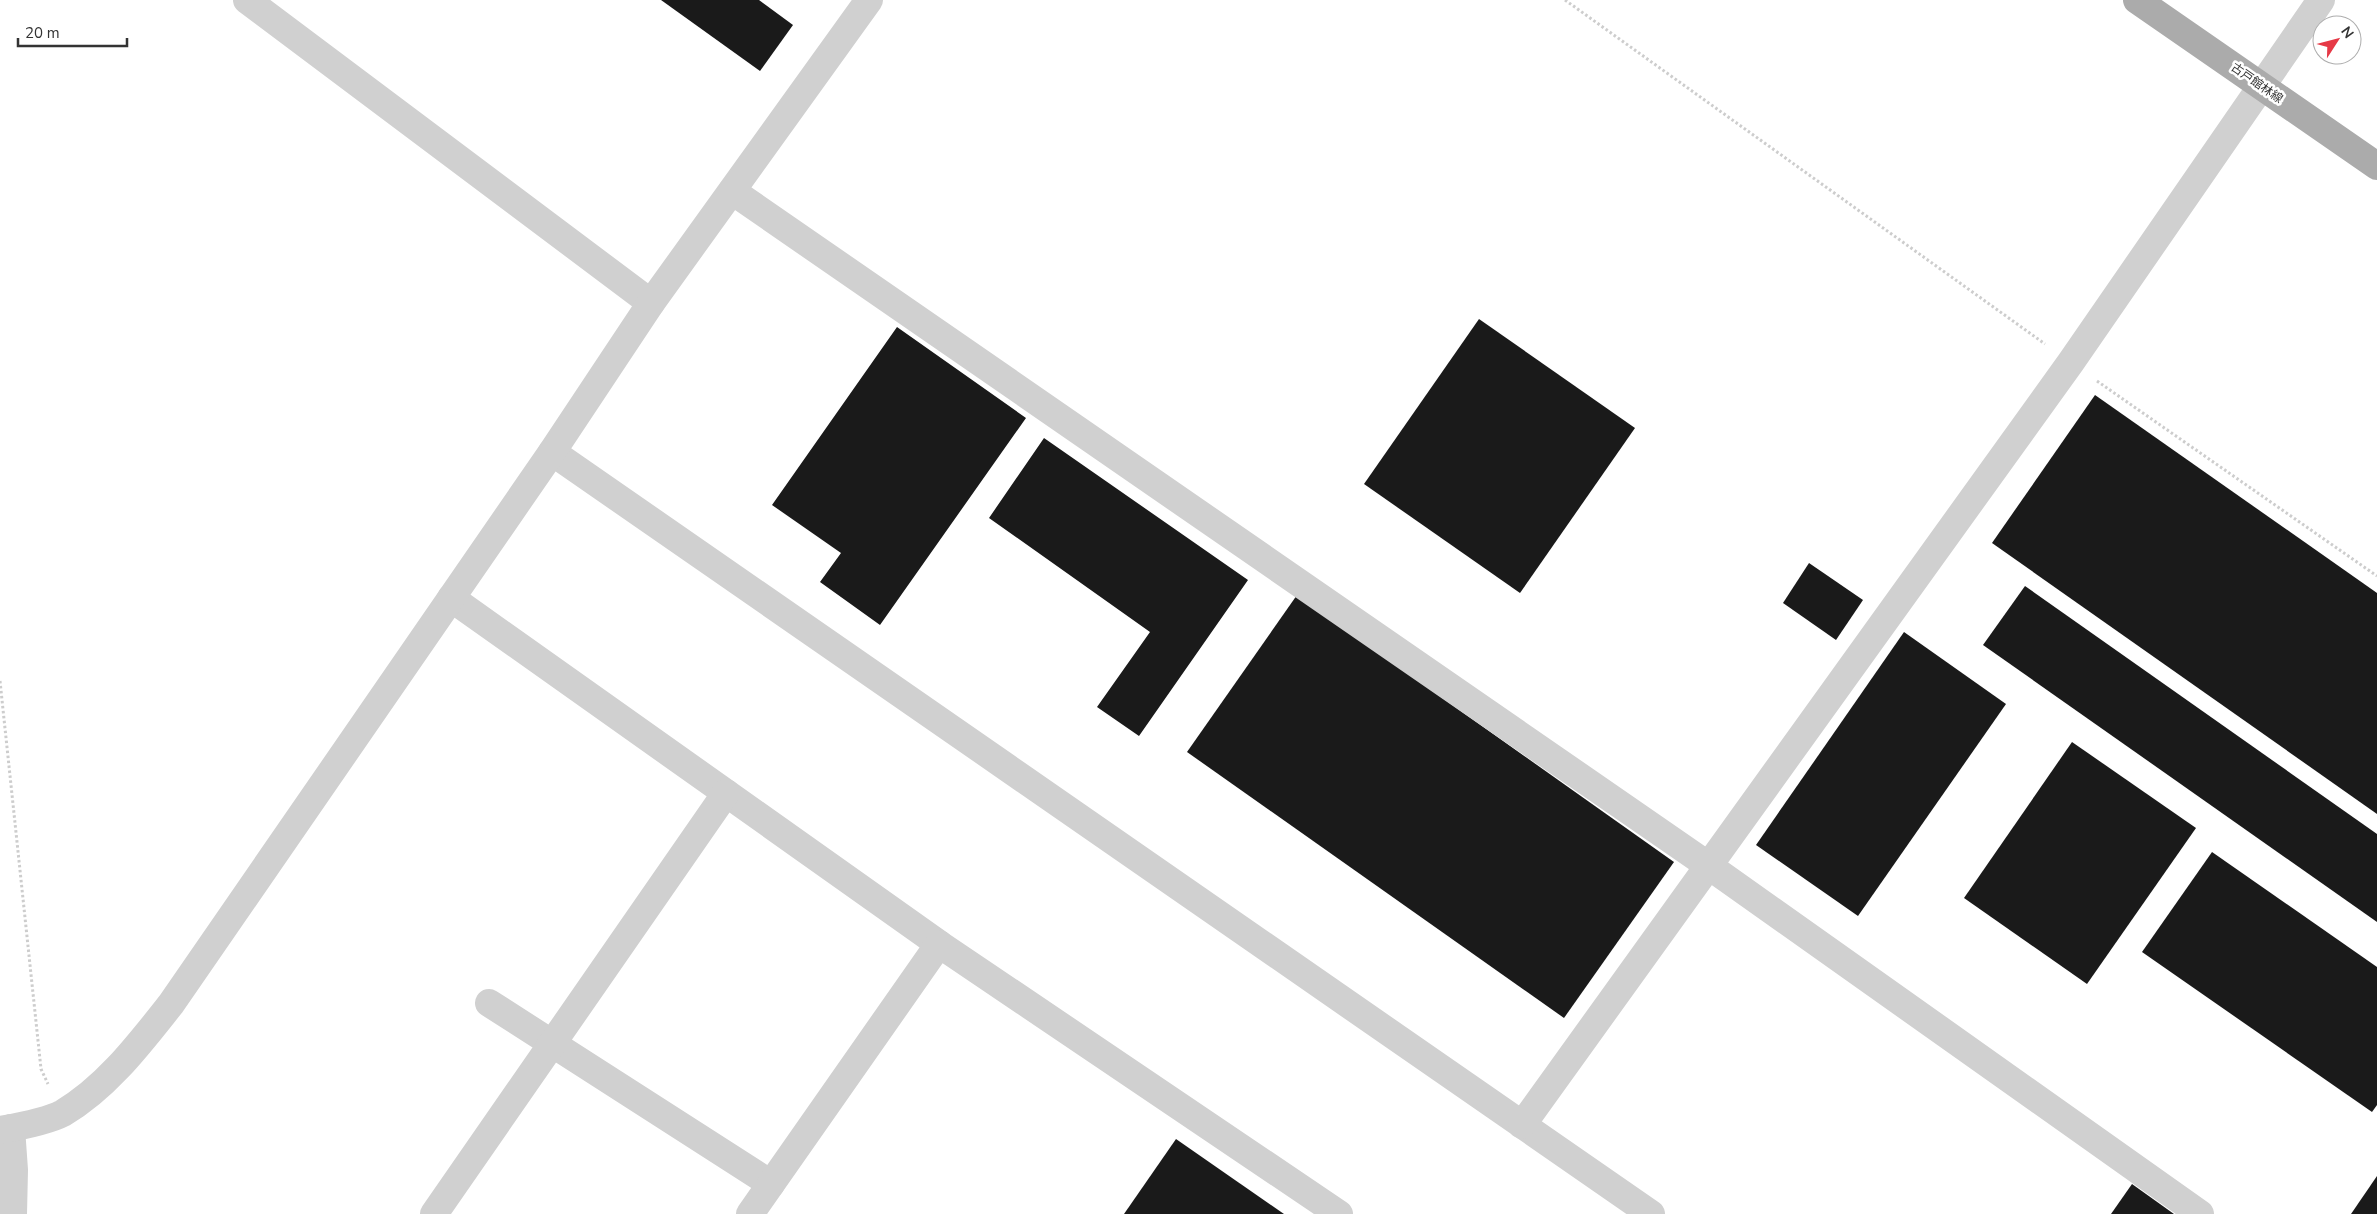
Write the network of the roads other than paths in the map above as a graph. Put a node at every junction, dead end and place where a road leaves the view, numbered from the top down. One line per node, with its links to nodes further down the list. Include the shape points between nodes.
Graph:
1 (247, 0): 8 (street)
2 (870, 0): 7 (street)
3 (2137, 0): 5 (main road, 古戸館林線)
4 (2321, 0): 5 (street)
5 (2262, 86): 6 (main road, 古戸館林線); 12 (street, via 2071,362)
6 (2377, 166)
7 (732, 191): 8 (street); 12 (street)
8 (651, 303): 9 (street)
9 (552, 452): 10 (street); 16 (street)
10 (451, 598): 11 (street); 17 (street, via 171,1004 140,1044 101,1083 62,1113)
11 (726, 793): 13 (street); 15 (street)
12 (1709, 866): 16 (street); 24 (street)
13 (939, 944): 18 (street); 22 (street)
14 (488, 1003): 15 (street)
15 (552, 1044): 18 (street); 20 (street)
16 (1522, 1125): 23 (street)
17 (6, 1129): 19 (street, via 14,1170)
18 (771, 1184): 21 (street)
19 (13, 1214)
20 (434, 1214)
21 (750, 1214)
22 (1339, 1214)
23 (1651, 1214)
24 (2200, 1214)

